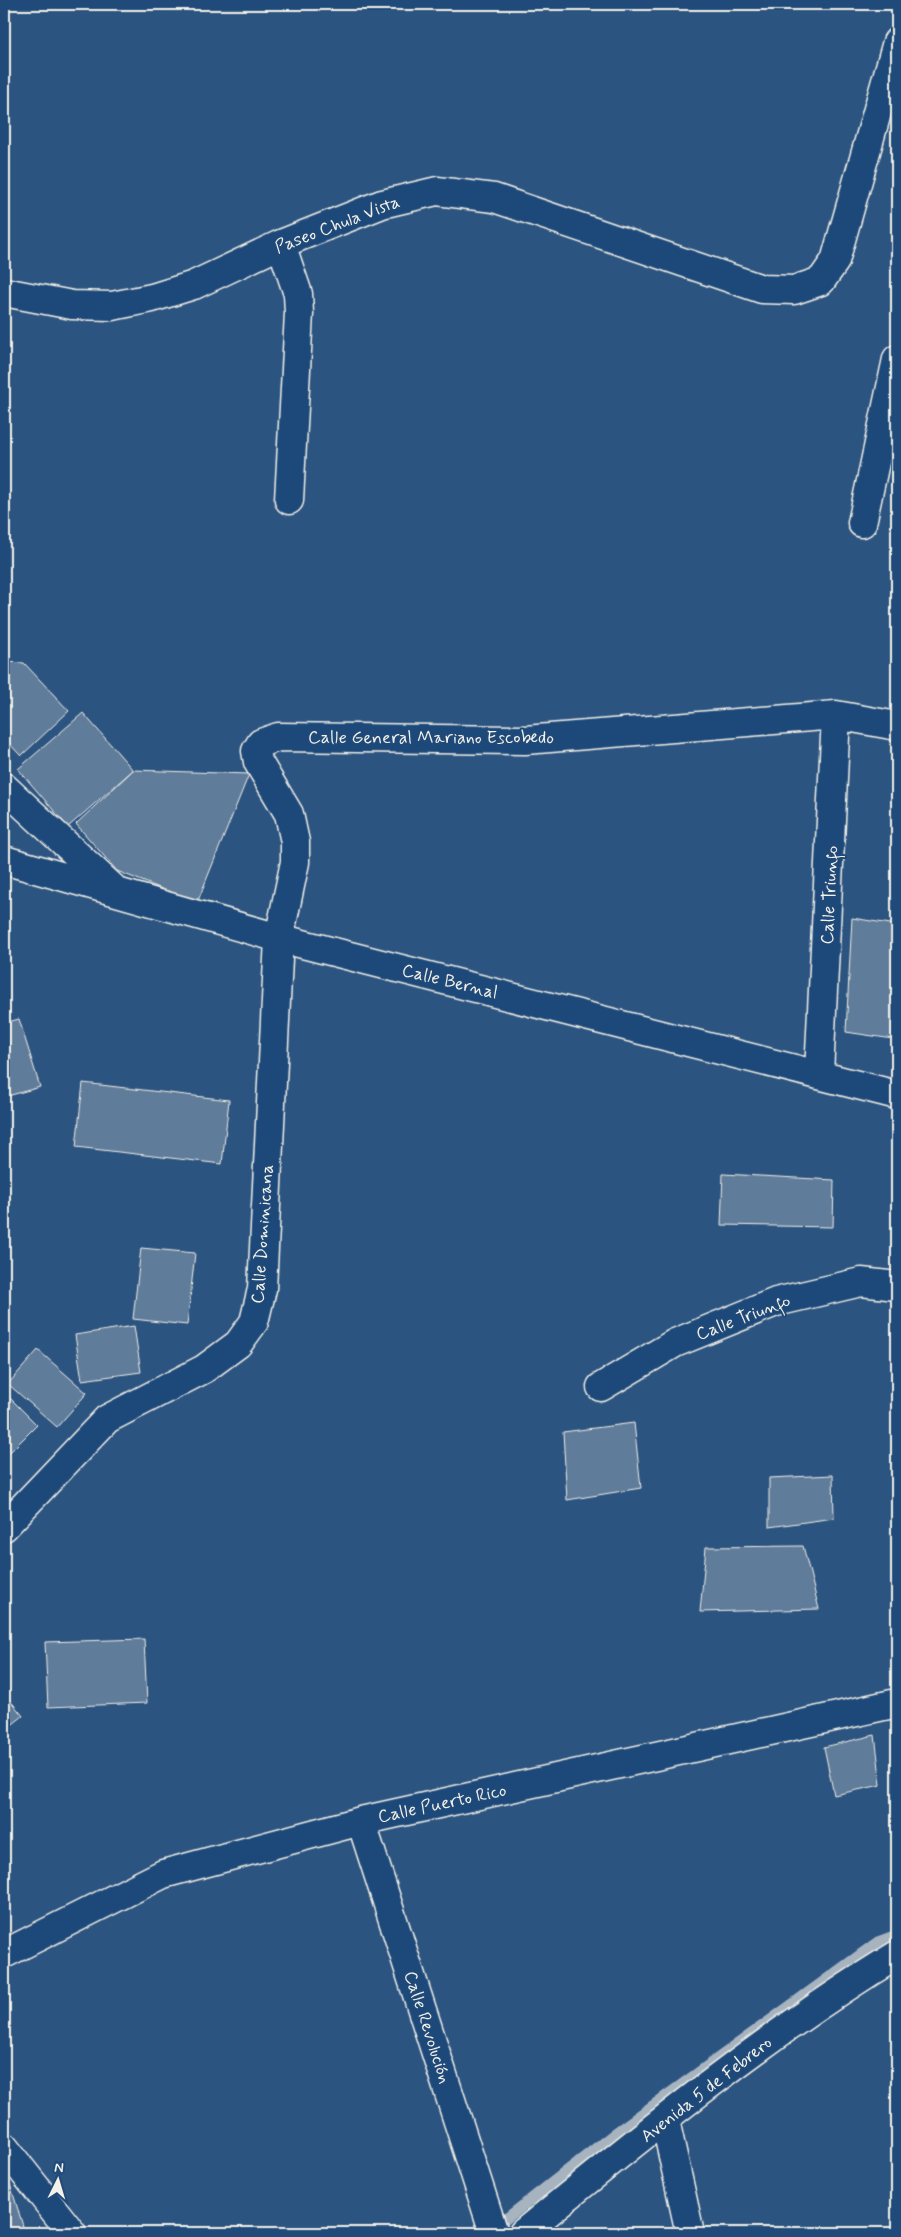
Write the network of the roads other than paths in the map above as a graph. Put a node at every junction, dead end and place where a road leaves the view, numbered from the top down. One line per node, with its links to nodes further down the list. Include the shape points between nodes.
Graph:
1 (897, 42): 2 (street, Paseo Chula Vista, via 835,261 821,281 794,290 762,289 494,198 437,191 382,204)
2 (281, 244): 3 (street, Paseo Chula Vista, via 194,285 112,306 72,305); 5 (street, via 298,294 299,312)
3 (4, 292)
4 (897, 359): 6 (street)
5 (289, 500)
6 (862, 523)
7 (836, 715): 8 (street, Calle General Mariano Escobedo); 12 (street, Calle General Mariano Escobedo, via 525,740 270,738 256,751 258,762 289,814 295,842 295,862); 13 (street, Calle Triunfo)
8 (897, 726)
9 (4, 787): 11 (street)
10 (4, 860): 11 (street, Calle Bernal)
11 (115, 890): 12 (street, Calle Bernal)
12 (279, 938): 13 (street, Calle Bernal); 17 (street, Calle Dominicana, via 262,1289 254,1322 238,1344 204,1369 107,1418)
13 (819, 1074): 14 (street, Calle Bernal)
14 (897, 1095)
15 (897, 1286): 16 (street, Calle Triunfo, via 861,1282 776,1302 675,1343)
16 (601, 1387)
17 (4, 1528)
18 (897, 1704): 19 (street, Calle Puerto Rico)
19 (361, 1820): 20 (street, Calle Puerto Rico, via 163,1874); 25 (street, Calle Revolución)
20 (4, 1954)
21 (897, 1956): 22 (street, Avenida 5 de Febrero, via 790,2024)
22 (665, 2120): 26 (street, Avenida 5 de Febrero); 27 (street)
23 (4, 2147): 24 (street)
24 (72, 2233)
25 (494, 2233)
26 (523, 2233)
27 (690, 2233)

